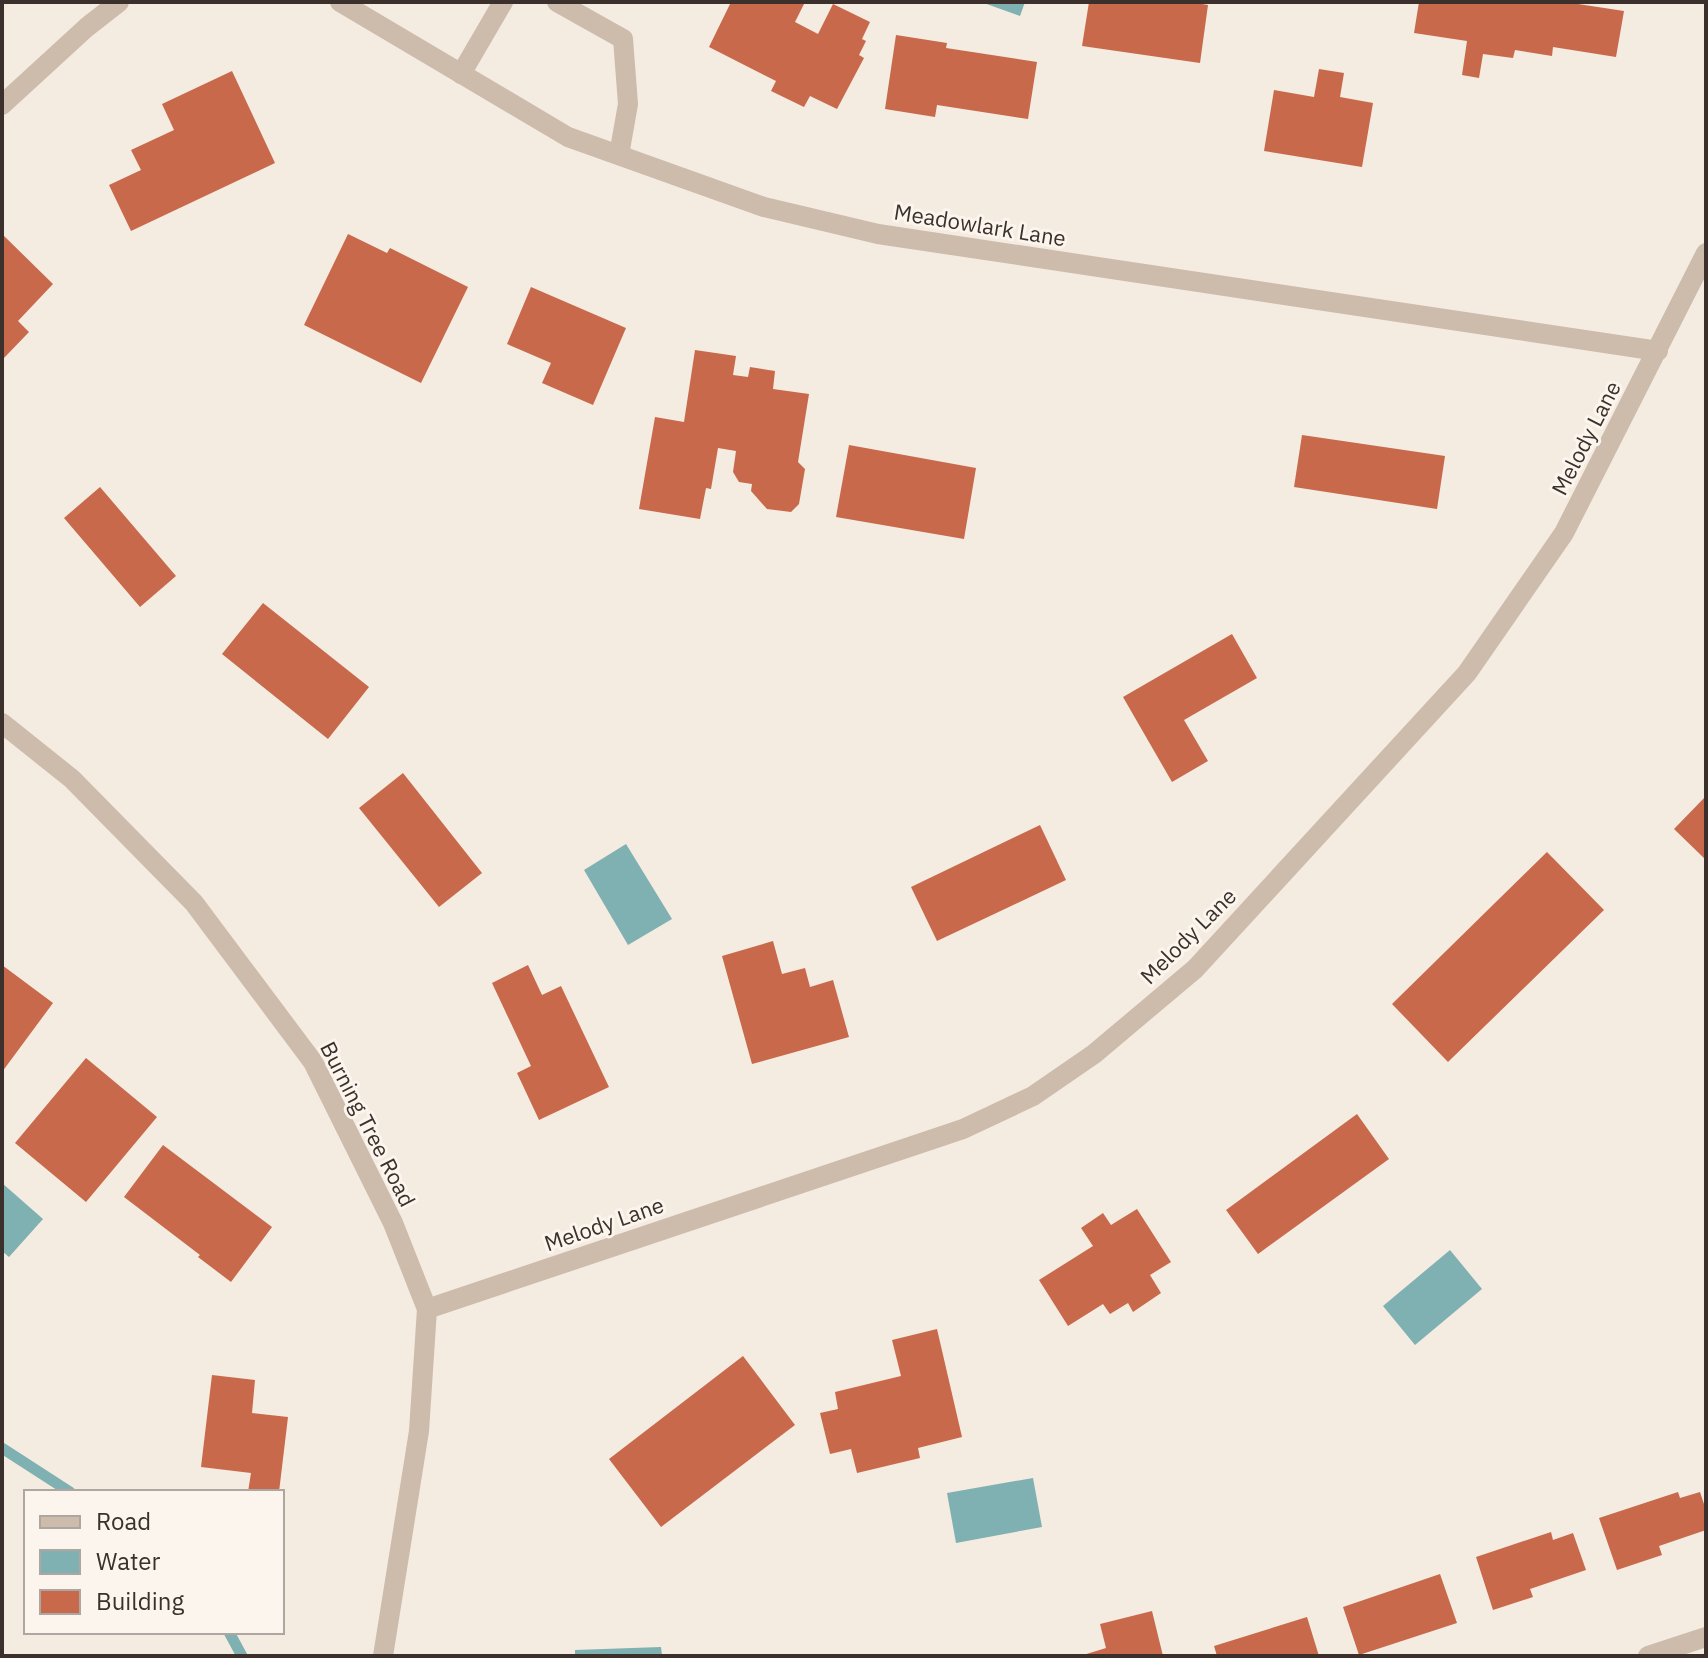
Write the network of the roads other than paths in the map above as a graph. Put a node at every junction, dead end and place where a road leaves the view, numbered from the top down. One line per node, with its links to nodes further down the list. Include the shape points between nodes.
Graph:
1 (119, 2): 6 (street)
2 (340, 2): 5 (street, Meadowlark Lane)
3 (503, 2): 5 (street)
4 (557, 2): 7 (street, via 623,39 628,104)
5 (461, 74): 7 (street, Meadowlark Lane, via 568,137)
6 (2, 105)
7 (619, 155): 9 (street, Meadowlark Lane, via 764,207 878,234)
8 (1706, 253): 9 (street, Melody Lane)
9 (1658, 351): 11 (street, Melody Lane, via 1564,533 1467,673 1195,969 1094,1054 1033,1096 963,1129)
10 (2, 723): 11 (street, Burning Tree Road, via 72,779 194,903 313,1062 393,1223)
11 (427, 1309): 13 (street, Burning Tree Road, via 419,1431)
12 (1706, 1637): 14 (street)
13 (383, 1656)
14 (1648, 1656)

